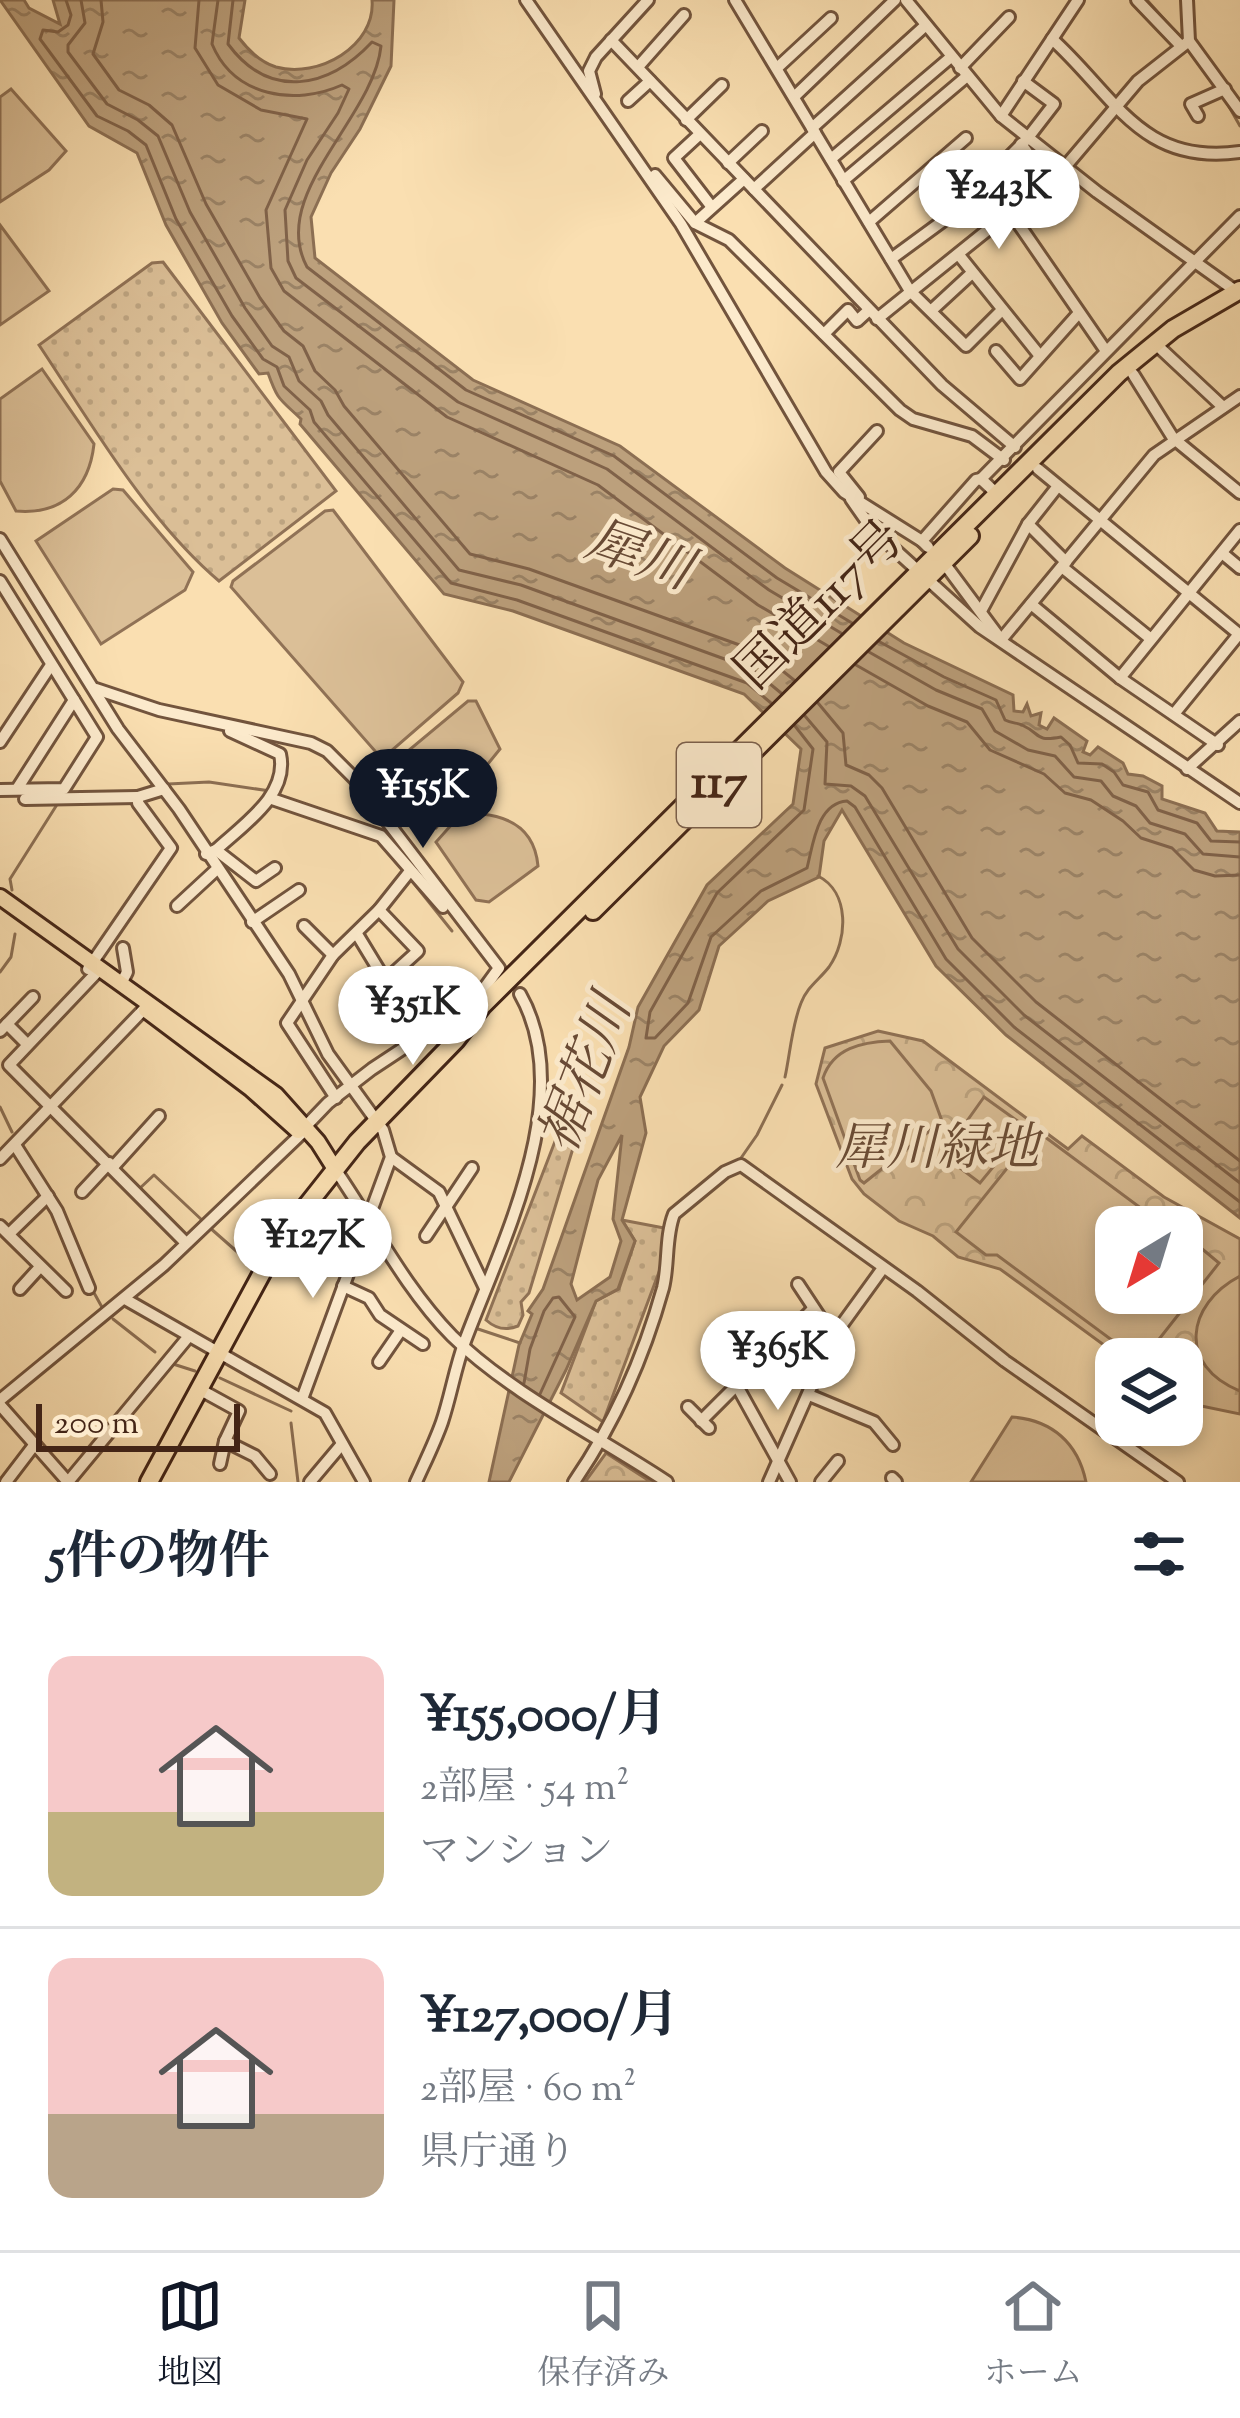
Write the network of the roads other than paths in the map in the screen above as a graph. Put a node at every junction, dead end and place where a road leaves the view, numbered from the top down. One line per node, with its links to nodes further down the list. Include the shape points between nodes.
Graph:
1 (526, 0): 27 (street)
2 (648, 0): 14 (street)
3 (735, 0): 18 (street)
4 (895, 0): 24 (street)
5 (907, 0): 12 (street)
6 (1078, 0): 13 (street)
7 (1137, 0): 15 (street)
8 (1187, 0): 15 (street)
9 (684, 16): 17 (street)
10 (1009, 17): 19 (street)
11 (831, 18): 18 (street)
12 (926, 25): 16 (street); 32 (street)
13 (1052, 39): 21 (street); 26 (street)
14 (611, 40): 17 (street); 27 (street, via 589,71)
15 (1185, 43): 23 (street); 26 (street)
16 (951, 57): 19 (street); 39 (street)
17 (638, 67): 20 (street)
18 (777, 68): 24 (street)
19 (963, 73): 29 (street); 43 (street)
20 (650, 81): 25 (street); 31 (street)
21 (1023, 81): 29 (street); 36 (street, via 1054,104)
22 (722, 85): 31 (street)
23 (1225, 89): 28 (street); 30 (street, via 1190,104)
24 (794, 97): 32 (street)
25 (628, 101)
26 (1117, 104): 38 (street, via 1161,144); 41 (street)
27 (600, 109): 37 (street)
28 (1240, 111)
29 (1001, 116): 36 (street)
30 (1198, 116)
31 (686, 120): 34 (street)
32 (813, 130): 39 (street); 44 (street)
33 (762, 131): 40 (street)
34 (700, 134): 40 (street); 45 (street, via 674,158)
35 (966, 138): 48 (street)
36 (1024, 142): 41 (street); 46 (street, via 1045,177); 51 (street, via 951,215)
37 (628, 150): 49 (street); 77 (street, via 708,267 805,441)
38 (1240, 152)
39 (831, 159): 43 (street)
40 (728, 163): 42 (street)
41 (1065, 167): 52 (street)
42 (744, 179): 44 (street); 45 (street)
43 (843, 181): 48 (street)
44 (754, 189): 58 (street)
45 (711, 206): 49 (street)
46 (1011, 213): 50 (street); 59 (street)
47 (1240, 216): 52 (street)
48 (869, 222): 51 (street)
49 (695, 223): 60 (street, via 729,240)
50 (959, 255): 53 (street); 54 (street)
51 (891, 259): 54 (street)
52 (1193, 261): 55 (street); 63 (street)
53 (972, 273): 56 (street); 57 (street)
54 (910, 291): 56 (street); 58 (street)
55 (1239, 293): 61 (highway, 国道117号 / 117); 76 (highway, 国道117号 / 117, via 1140,355)
56 (933, 309): 57 (street, via 966,346)
57 (1002, 310): 64 (street)
58 (873, 314): 60 (street, via 857,321 848,310); 70 (street)
59 (1078, 314): 63 (street); 64 (street)
60 (824, 334): 71 (street, via 900,410 971,436)
61 (1161, 349): 65 (highway, 国道117号 / 117); 67 (street)
62 (995, 351): 64 (street, via 1020,379)
63 (1106, 351): 70 (street)
64 (1040, 356)
65 (1133, 374): 69 (street); 72 (highway, 国道117号 / 117)
66 (1240, 396): 67 (street)
67 (1223, 407): 69 (street)
68 (877, 431): 78 (street, via 839,472)
69 (1173, 438): 75 (street); 79 (street)
70 (1015, 447): 71 (street)
71 (1004, 460): 73 (street)
72 (1038, 469): 74 (street); 87 (highway, 国道117号 / 117)
73 (981, 479): 76 (street); 78 (street, via 925,544)
74 (1058, 487): 79 (street); 80 (street)
75 (1240, 494)
76 (998, 495): 87 (highway, 国道117号 / 117)
77 (850, 496): 78 (street); 87 (street)
78 (865, 504)
79 (1100, 520): 84 (street); 89 (street)
80 (1028, 524): 84 (street); 93 (street)
81 (1240, 530): 83 (street)
82 (0, 539): 99 (street)
83 (1222, 553): 86 (street); 89 (street)
84 (1064, 565): 91 (street); 95 (street)
85 (947, 567): 93 (street)
86 (1240, 568)
87 (918, 578): 96 (street); 131 (highway, 国道117号 / 117)
88 (0, 580): 90 (street)
89 (1189, 593): 94 (street); 95 (street)
90 (8, 594): 92 (street); 97 (street)
91 (1031, 604): 96 (street); 98 (street)
92 (0, 607)
93 (982, 609): 96 (street)
94 (1239, 635): 101 (street)
95 (1151, 639): 98 (street)
96 (1000, 640): 106 (street)
97 (51, 665): 100 (street); 104 (street)
98 (1120, 678): 101 (street)
99 (95, 689): 103 (street); 107 (street)
100 (74, 700): 109 (street); 109 (street, via 97,736 64,789)
101 (1174, 714): 105 (street)
102 (1240, 721): 105 (street)
103 (228, 727): 110 (street, via 283,757); 120 (street, via 327,751)
104 (0, 742)
105 (1218, 745): 106 (street)
106 (1187, 769): 112 (street)
107 (164, 789): 111 (street); 113 (street)
108 (0, 790): 109 (street)
109 (21, 794): 111 (street)
110 (273, 795): 113 (street); 116 (street, via 366,827)
111 (138, 797): 128 (street, via 172,848)
112 (1240, 803)
113 (212, 852): 114 (street, via 256,881); 115 (street)
114 (275, 868)
115 (217, 869): 119 (street); 123 (street)
116 (410, 872): 120 (street); 122 (street)
117 (298, 890): 123 (street)
118 (0, 897): 128 (main road)
119 (177, 907)
120 (452, 907): 135 (street, via 499,968)
121 (0, 908): 128 (main road)
122 (379, 910): 125 (street); 129 (street, via 418,951)
123 (252, 922): 133 (street)
124 (304, 926): 127 (street)
125 (357, 934): 127 (street); 129 (street)
126 (123, 948): 130 (street)
127 (333, 956): 133 (street)
128 (94, 968): 130 (main road); 134 (main road); 138 (street)
129 (386, 980): 137 (street)
130 (122, 982): 134 (main road)
131 (518, 984): 135 (highway, 国道117号 / 117); 163 (street, via 541,1058 539,1102 518,1198)
132 (33, 998): 136 (street)
133 (303, 999): 139 (street); 140 (street, via 287,1023)
134 (147, 1005): 141 (street); 144 (main road)
135 (482, 1007): 137 (street); 143 (highway, 117)
136 (3, 1027): 138 (street)
137 (419, 1036): 139 (street)
138 (26, 1043): 141 (street, via 9,1065)
139 (351, 1086): 140 (street); 143 (street)
140 (336, 1098): 144 (street)
141 (52, 1106): 145 (street); 148 (street)
142 (160, 1116): 148 (street)
143 (376, 1121): 146 (street); 150 (highway, 117)
144 (303, 1130): 150 (main road); 157 (street)
145 (15, 1144): 147 (street); 152 (street)
146 (391, 1157): 153 (street, via 433,1186); 154 (street)
147 (0, 1159)
148 (111, 1165): 151 (street); 157 (street)
149 (472, 1168): 153 (street)
150 (335, 1169): 154 (street); 173 (highway, 117)
151 (82, 1192)
152 (47, 1196): 155 (street); 162 (street)
153 (446, 1206): 156 (street); 163 (street)
154 (368, 1219): 161 (street); 172 (street, via 422,1302)
155 (4, 1230): 158 (street)
156 (426, 1236)
157 (186, 1243): 166 (street)
158 (40, 1267): 164 (street); 165 (street)
159 (884, 1268): 170 (street); 181 (street, via 750,1168 732,1166 674,1214 662,1292); 201 (street)
160 (797, 1285): 167 (street)
161 (343, 1286): 168 (street, via 369,1298); 178 (street)
162 (89, 1288)
163 (485, 1288): 172 (street)
164 (20, 1289)
165 (66, 1291)
166 (125, 1299): 169 (street); 179 (street)
167 (813, 1309): 170 (street); 175 (street)
168 (401, 1330): 171 (street); 174 (street)
169 (189, 1336): 173 (street); 191 (street)
170 (833, 1337): 177 (street)
171 (423, 1344)
172 (467, 1348): 181 (street); 195 (street)
173 (219, 1352): 176 (highway, 117); 178 (street)
174 (379, 1362)
175 (737, 1386): 180 (street, via 705,1424); 187 (street)
176 (199, 1389): 182 (street, via 238,1411); 192 (highway, 117)
177 (809, 1394): 185 (street, via 874,1422); 187 (street)
178 (302, 1399): 184 (street, via 331,1419)
179 (0, 1402): 183 (street)
180 (688, 1407)
181 (600, 1439): 196 (street); 197 (street)
182 (225, 1441): 188 (street); 189 (street)
183 (35, 1444): 190 (street); 191 (street)
184 (342, 1444): 193 (street); 194 (street)
185 (893, 1445)
186 (838, 1461): 200 (street)
187 (778, 1462): 198 (street); 199 (street)
188 (220, 1464)
189 (270, 1474)
190 (6, 1482)
191 (68, 1482)
192 (149, 1482)
193 (310, 1482)
194 (364, 1482)
195 (416, 1482)
196 (574, 1482)
197 (668, 1482)
198 (769, 1482)
199 (790, 1482)
200 (821, 1482)
201 (1178, 1482)

